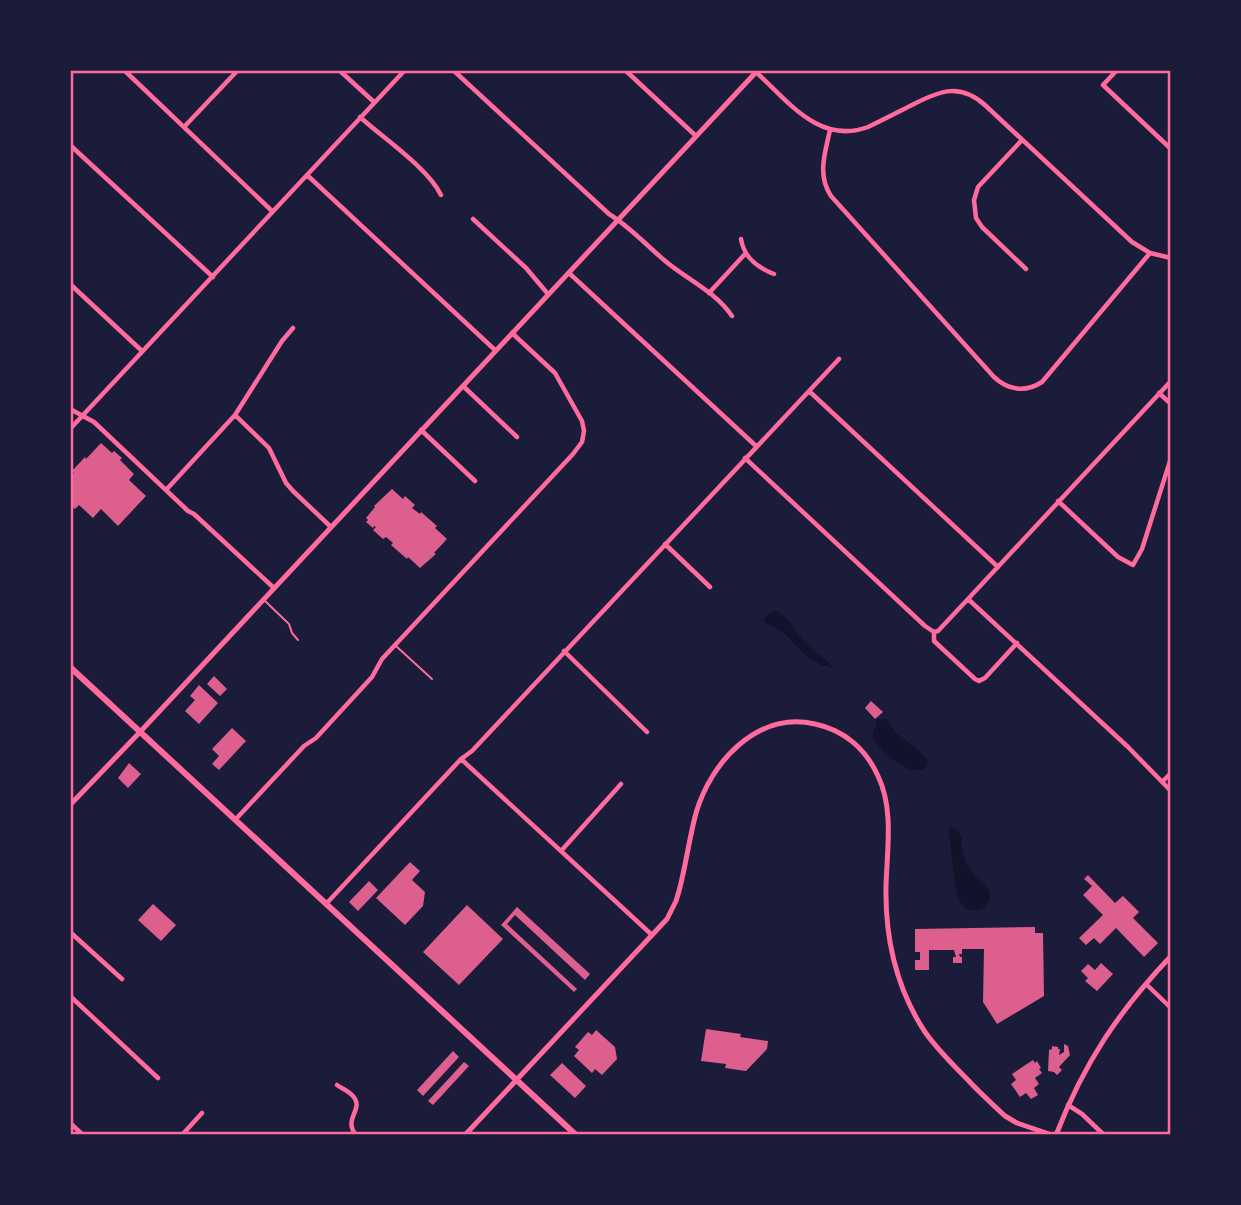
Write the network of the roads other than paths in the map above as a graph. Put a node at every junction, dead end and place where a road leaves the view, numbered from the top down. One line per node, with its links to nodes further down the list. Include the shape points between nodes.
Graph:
1 (124, 70): 11 (street)
2 (238, 70): 11 (street)
3 (339, 70): 9 (street)
4 (405, 70): 9 (street)
5 (453, 70): 21 (street)
6 (625, 70): 13 (street)
7 (1117, 70): 16 (street, via 1103,85)
8 (757, 71): 12 (street, via 808,120); 13 (street)
9 (374, 102): 10 (street)
10 (360, 117): 17 (street); 18 (street, via 436,184)
11 (184, 127): 19 (street)
12 (830, 130): 14 (street, via 861,130 951,91 976,98); 23 (street, via 822,173 831,195 1008,387 1039,384)
13 (696, 136): 21 (street)
14 (1022, 140): 23 (street); 26 (street, via 980,184 974,200 982,227)
15 (70, 145): 29 (street)
16 (1171, 149)
17 (307, 175): 19 (street); 36 (street)
18 (441, 195)
19 (272, 211): 29 (street)
20 (472, 219): 32 (street)
21 (617, 219): 27 (street); 31 (street)
22 (741, 239): 24 (street)
23 (1150, 253): 25 (street)
24 (745, 254): 28 (street); 31 (street)
25 (1171, 258)
26 (1026, 269)
27 (568, 272): 32 (street); 50 (street)
28 (774, 274)
29 (213, 277): 37 (street)
30 (70, 284): 37 (street)
31 (709, 293): 33 (street)
32 (548, 294): 35 (street)
33 (732, 316)
34 (293, 328): 45 (street)
35 (512, 332): 36 (street); 66 (street, via 555,373 582,421 582,442)
36 (495, 350): 40 (street)
37 (142, 351): 46 (street)
38 (839, 359): 41 (street)
39 (1171, 380): 42 (street)
40 (462, 386): 48 (street); 49 (street)
41 (808, 391): 50 (street); 58 (street)
42 (1159, 393): 43 (street); 55 (street)
43 (1171, 404)
44 (70, 409): 46 (street)
45 (235, 415): 54 (street); 56 (street, via 269,448 286,483)
46 (82, 416): 47 (street); 54 (street)
47 (70, 429)
48 (421, 430): 53 (street); 56 (street)
49 (517, 437)
50 (756, 446): 51 (street)
51 (746, 458): 57 (street); 63 (street)
52 (1171, 458): 55 (street, via 1133,565 1118,557)
53 (475, 481)
54 (166, 490): 60 (street)
55 (1058, 501): 58 (street)
56 (331, 527): 60 (street)
57 (665, 544): 59 (street); 67 (street)
58 (998, 567): 62 (street)
59 (710, 587)
60 (274, 588): 61 (street)
61 (263, 599): 64 (lane, via 289,624); 70 (street)
62 (968, 599): 63 (street); 65 (street)
63 (934, 632): 65 (street, via 934,641 979,681)
64 (298, 640)
65 (1017, 643): 74 (street)
66 (395, 645): 69 (lane); 78 (street, via 372,677)
67 (564, 651): 71 (street); 72 (street)
68 (70, 667): 70 (main road)
69 (432, 679)
70 (140, 732): 77 (street); 78 (main road)
71 (647, 732)
72 (461, 758): 79 (street); 80 (street)
73 (1171, 773): 74 (street)
74 (1162, 782): 76 (street)
75 (621, 784): 79 (street)
76 (1171, 791)
77 (70, 806)
78 (235, 820): 80 (main road)
79 (561, 850): 82 (street)
80 (326, 904): 89 (main road)
81 (70, 932): 84 (street)
82 (652, 935): 89 (street); 99 (street, via 676,901 701,799 732,751 761,730 784,723 831,728 859,747 879,777 888,814 888,930 898,975 914,1014 944,1055 994,1107 1017,1123)
83 (1171, 956): 85 (street)
84 (122, 979)
85 (1145, 983): 87 (street); 91 (street, via 1100,1045)
86 (70, 996): 88 (street)
87 (1171, 1008)
88 (158, 1078)
89 (516, 1080): 97 (street); 98 (main road)
90 (337, 1085): 96 (street, via 355,1099 351,1124)
91 (1068, 1105): 99 (street); 100 (street)
92 (202, 1113): 95 (street)
93 (70, 1123): 94 (street)
94 (83, 1135)
95 (182, 1135)
96 (356, 1135)
97 (465, 1135)
98 (576, 1135)
99 (1054, 1135)
100 (1104, 1135)

